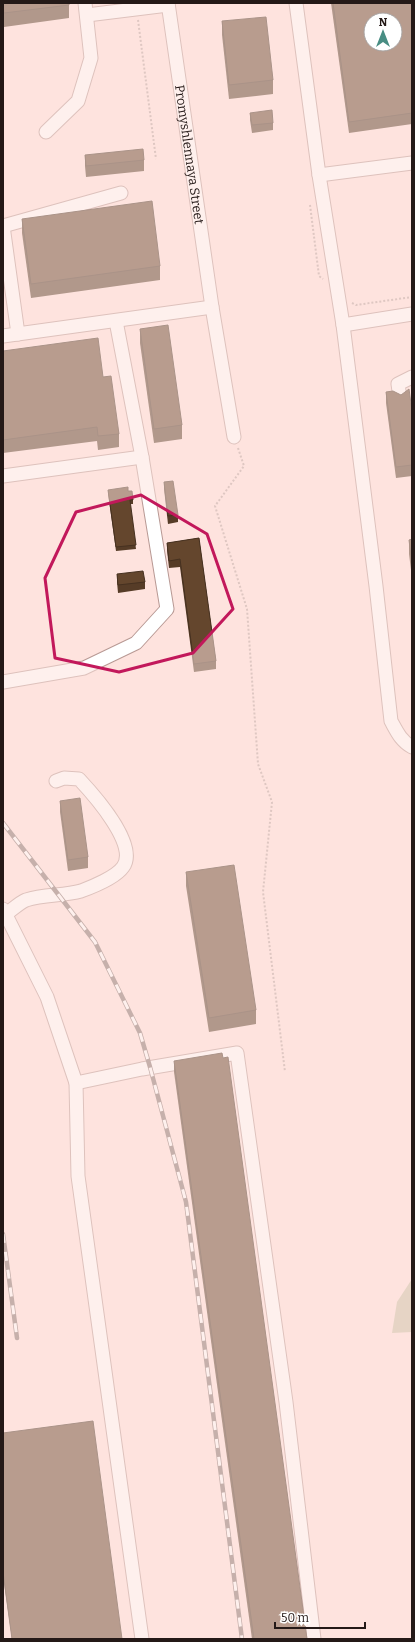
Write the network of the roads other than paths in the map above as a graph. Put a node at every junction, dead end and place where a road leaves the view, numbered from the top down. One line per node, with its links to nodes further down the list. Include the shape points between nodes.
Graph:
1 (296, 3): 6 (street)
2 (168, 4): 3 (street, via 136,9); 9 (street, Promyshlennaya Street)
3 (86, 9): 4 (street, via 91,58 78,101)
4 (46, 132)
5 (412, 164): 6 (street)
6 (319, 175): 12 (street)
7 (121, 193): 8 (street)
8 (3, 226): 13 (street)
9 (212, 306): 11 (street); 17 (street, Promyshlennaya Street)
10 (412, 314): 12 (street)
11 (116, 321): 13 (street); 18 (street)
12 (343, 325): 21 (street, via 391,721 405,743)
13 (18, 334): 14 (street)
14 (3, 336)
15 (412, 377): 16 (street, via 398,384)
16 (400, 398)
17 (234, 437)
18 (142, 457): 19 (street); 20 (street, via 167,609 136,643 84,668)
19 (3, 476)
20 (3, 682)
21 (412, 747)
22 (56, 781): 23 (street, via 64,778 78,779 90,790 120,832 125,844 124,866 95,885 79,891 26,900)
23 (5, 911): 24 (street, via 48,997)
24 (76, 1082): 25 (street, via 78,1176); 26 (street, via 237,1053 285,1394)
25 (142, 1639)
26 (314, 1639)

